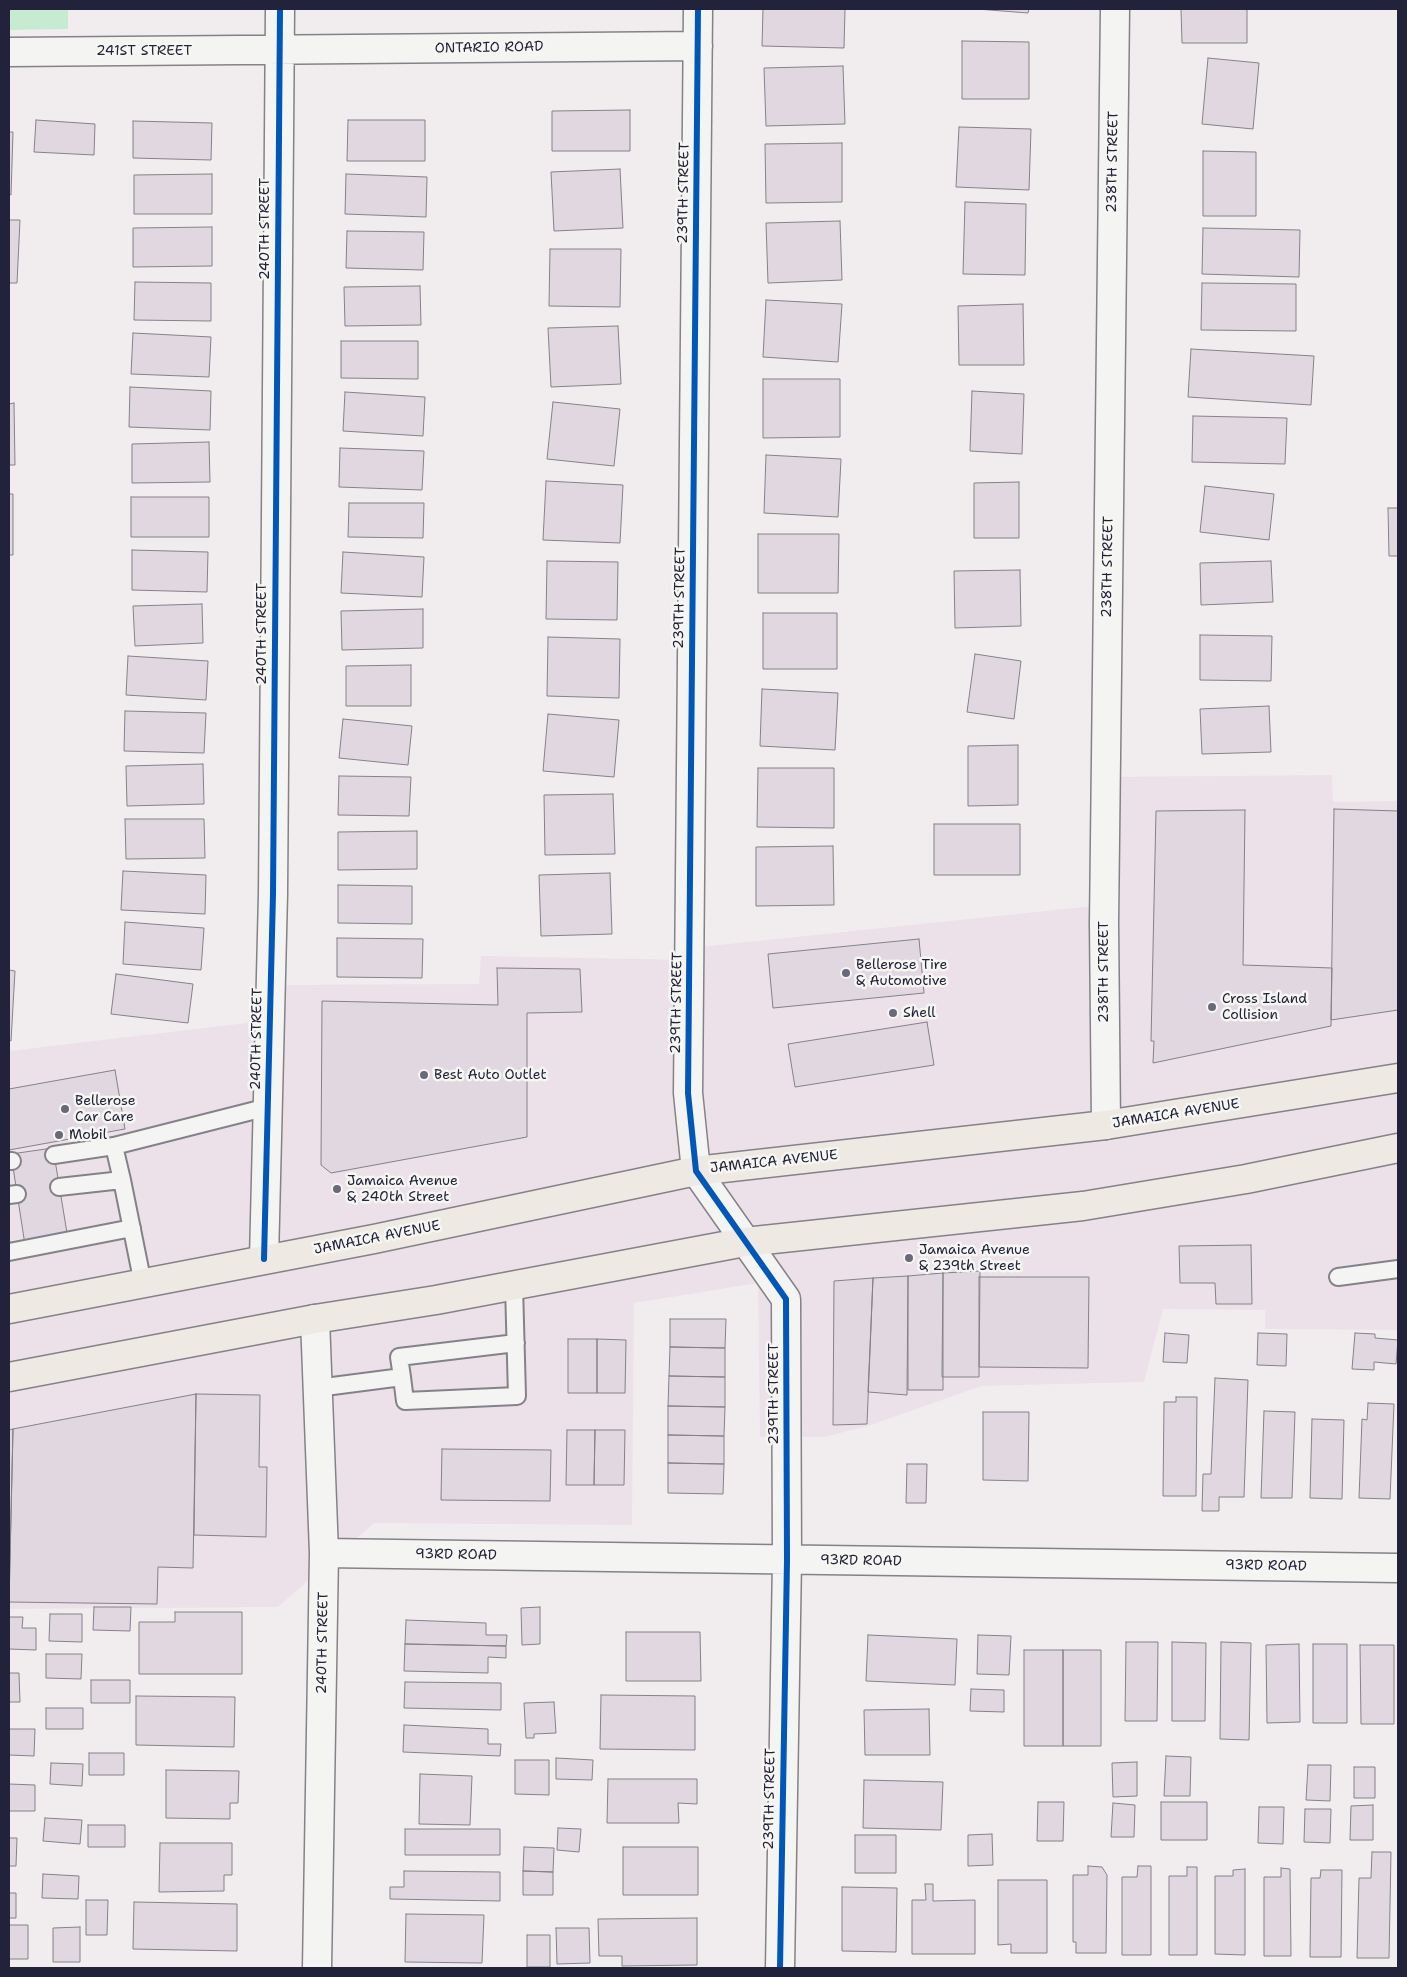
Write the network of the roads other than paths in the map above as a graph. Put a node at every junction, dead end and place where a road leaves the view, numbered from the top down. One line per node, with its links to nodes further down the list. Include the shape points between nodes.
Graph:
1 (280, 9): 5 (street, 240TH STREET)
2 (698, 9): 4 (street, 239TH STREET)
3 (1115, 9): 9 (street, 238TH STREET, via 1104,913)
4 (698, 46): 5 (street, ONTARIO ROAD); 13 (street, 239TH STREET, via 688,1083)
5 (279, 50): 6 (street, 241ST STREET); 8 (street, 240TH STREET, via 273,874)
6 (9, 52)
7 (1398, 1078): 9 (main road, JAMAICA AVENUE)
8 (268, 1107): 10 (lane); 19 (street, 240TH STREET)
9 (1106, 1125): 13 (main road, JAMAICA AVENUE)
10 (114, 1146): 12 (lane); 14 (lane)
11 (1398, 1148): 17 (main road, via 1246,1179 1083,1206)
12 (54, 1155)
13 (696, 1171): 17 (street, 239TH STREET); 19 (main road, JAMAICA AVENUE)
14 (122, 1180): 15 (lane); 16 (lane)
15 (59, 1187)
16 (132, 1228): 18 (lane); 22 (lane)
17 (745, 1242): 23 (main road); 31 (street, 239TH STREET, via 786,1299)
18 (9, 1252)
19 (264, 1260): 22 (main road, JAMAICA AVENUE)
20 (1398, 1269): 21 (lane)
21 (1338, 1277)
22 (143, 1284): 24 (main road, JAMAICA AVENUE)
23 (514, 1286): 25 (main road); 26 (lane)
24 (9, 1309)
25 (315, 1319): 27 (main road); 29 (street, 240TH STREET)
26 (516, 1343): 28 (lane, via 399,1357); 28 (lane, via 517,1396 405,1401)
27 (9, 1377)
28 (402, 1377): 29 (lane)
29 (317, 1388): 30 (street, 240TH STREET)
30 (324, 1553): 31 (street, 93RD ROAD); 33 (street, 240TH STREET)
31 (787, 1560): 32 (street, 93RD ROAD); 34 (street, 239TH STREET)
32 (1398, 1568)
33 (317, 1968)
34 (780, 1968)

